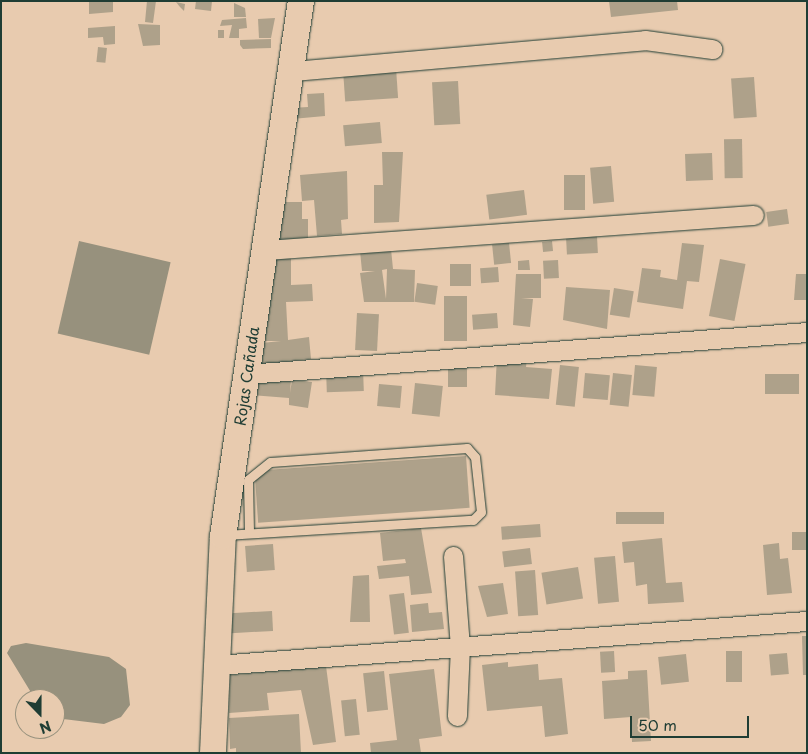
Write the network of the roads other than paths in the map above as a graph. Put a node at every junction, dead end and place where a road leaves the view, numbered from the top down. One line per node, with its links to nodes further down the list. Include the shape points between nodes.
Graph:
1 (301, 1): 3 (main road, Rojas Cañada)
2 (712, 49): 3 (street, via 645,40)
3 (293, 71): 5 (main road, Rojas Cañada)
4 (754, 215): 5 (street)
5 (265, 250): 7 (main road, Rojas Cañada)
6 (807, 332): 7 (street)
7 (246, 374): 9 (main road, Rojas Cañada)
8 (249, 533): 8 (lane, via 473,520 481,512 475,458 467,448 270,462 248,480); 9 (lane)
9 (223, 536): 13 (main road, Rojas Cañada)
10 (452, 556): 12 (street)
11 (807, 620): 12 (street)
12 (460, 646): 13 (street); 14 (street)
13 (217, 665): 15 (main road, Rojas Cañada)
14 (457, 716)
15 (213, 753)

